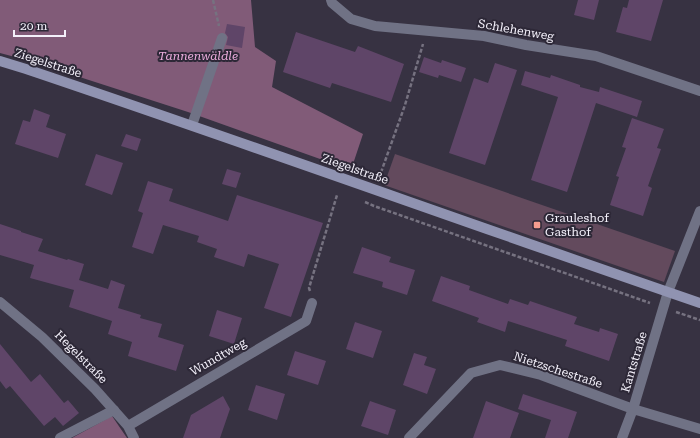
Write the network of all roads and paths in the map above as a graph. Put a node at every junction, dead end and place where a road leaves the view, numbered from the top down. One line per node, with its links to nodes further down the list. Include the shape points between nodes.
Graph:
1 (213, 0): 4 (path)
2 (331, 0): 3 (street, Schlehenweg, via 351,18 375,26)
3 (427, 31): 6 (street, Schlehenweg, via 484,36 596,56); 8 (path, via 405,105)
4 (222, 38): 7 (street)
5 (0, 61): 7 (main road, Ziegelstraße)
6 (700, 91)
7 (192, 125): 8 (main road, Ziegelstraße)
8 (375, 190): 12 (main road, Ziegelstraße)
9 (336, 194): 14 (path, via 309,288)
10 (360, 200): 16 (path)
11 (700, 211): 12 (street, Kantstraße)
12 (668, 292): 15 (main road, Ziegelstraße); 16 (street, Kantstraße)
13 (0, 302): 19 (street, Hegelstraße, via 42,337)
14 (312, 303): 20 (street, Wundtweg, via 306,321)
15 (700, 303)
16 (664, 308): 17 (path); 18 (street, Kantstraße)
17 (700, 320)
18 (633, 409): 21 (street, Nietzschestraße); 24 (street, Nietzschestraße, via 541,375 500,365 471,373); 25 (street, Kantstraße)
19 (114, 410): 20 (street, Hegelstraße); 22 (street)
20 (128, 426): 23 (street, Hegelstraße)
21 (700, 429)
22 (60, 438)
23 (134, 438)
24 (410, 438)
25 (622, 438)

